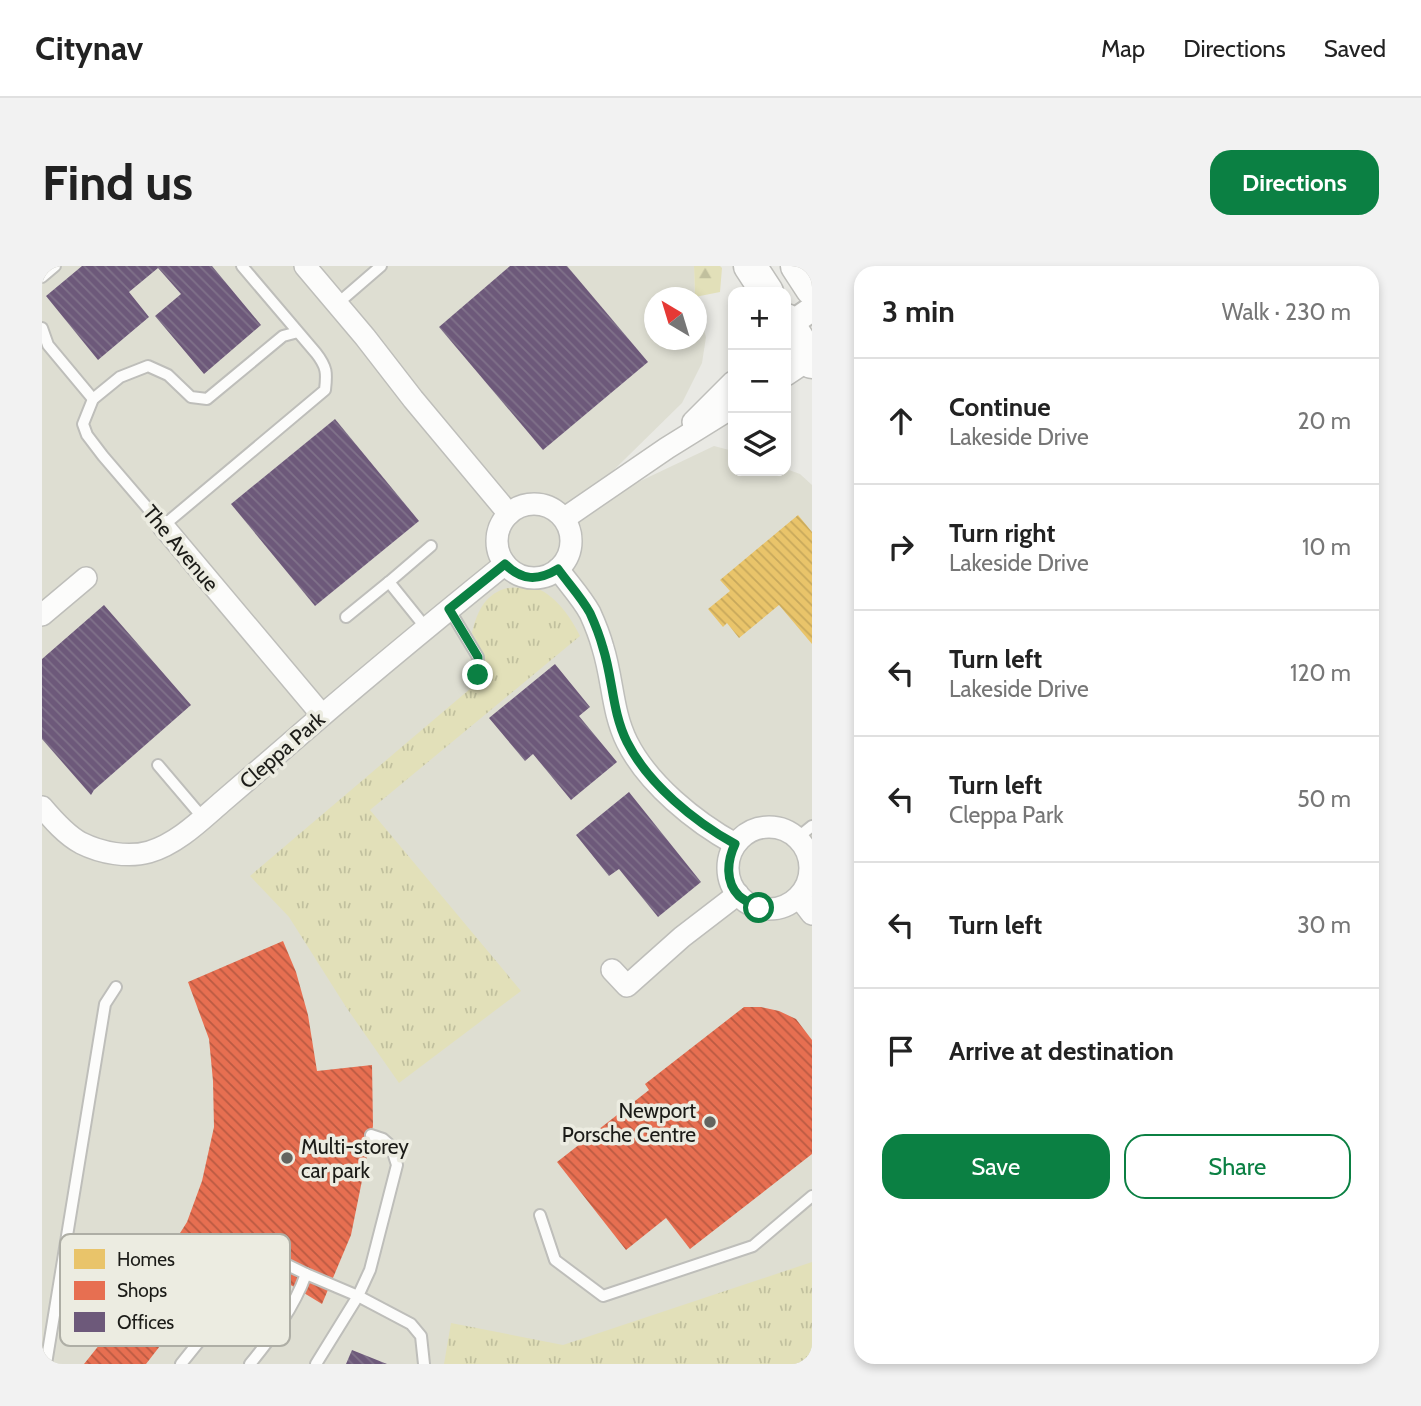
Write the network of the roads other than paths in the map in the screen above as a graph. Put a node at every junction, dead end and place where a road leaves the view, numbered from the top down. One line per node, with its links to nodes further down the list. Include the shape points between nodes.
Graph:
1 (55, 266): 7 (lane)
2 (242, 266): 13 (lane)
3 (305, 266): 10 (street)
4 (381, 266): 10 (lane)
5 (750, 266): 8 (main road)
6 (797, 266): 9 (main road)
7 (42, 277)
8 (764, 287)
9 (812, 289)
10 (337, 304): 19 (street)
11 (793, 320): 14 (main road)
12 (42, 328): 16 (lane, via 48,345)
13 (298, 332): 16 (lane, via 283,336 207,399 191,397 168,374 148,366 120,377); 21 (lane, via 327,373 325,390)
14 (805, 364)
15 (728, 387): 18 (street)
16 (93, 399): 21 (lane, The Avenue, via 83,424 87,435)
17 (728, 410): 18 (street)
18 (667, 448): 20 (street)
19 (509, 514): 20 (street, via 534,504 554,509); 23 (street, via 497,540)
20 (565, 518): 24 (street, via 571,542)
21 (163, 526): 32 (street, The Avenue)
22 (431, 546): 26 (lane)
23 (505, 564): 24 (street, via 522,576 536,578); 27 (street, Cleppa Park)
24 (558, 569): 37 (street, via 589,612 604,649 615,710 643,768 710,830)
25 (86, 578): 28 (street)
26 (389, 582): 29 (lane); 30 (lane)
27 (449, 609): 30 (street, Cleppa Park); 31 (lane, via 478,657)
28 (42, 615)
29 (346, 617)
30 (426, 628): 32 (street, Cleppa Park)
31 (478, 675)
32 (322, 715): 35 (street, Cleppa Park)
33 (158, 765): 35 (lane)
34 (42, 807): 35 (street, Cleppa Park, via 80,842 129,855 168,844)
35 (203, 818)
36 (804, 832): 37 (street, via 771,826 755,829); 39 (street, via 811,867)
37 (735, 844): 38 (street, via 728,864)
38 (738, 894): 39 (street, via 759,908); 40 (street, via 627,986)
39 (805, 905)
40 (612, 970)
41 (117, 987): 45 (lane, via 105,1004)
42 (371, 1135): 49 (lane, via 391,1146 397,1165 370,1270)
43 (812, 1196): 44 (lane, via 753,1246 603,1296 555,1260)
44 (540, 1215)
45 (67, 1234)
46 (290, 1266): 47 (lane)
47 (306, 1274): 49 (lane); 50 (lane)
48 (60, 1279): 53 (lane)
49 (358, 1296): 56 (lane); 57 (lane, via 411,1324 421,1336)
50 (290, 1308)
51 (195, 1346): 54 (lane)
52 (264, 1346): 55 (lane)
53 (46, 1364)
54 (181, 1364)
55 (250, 1364)
56 (316, 1364)
57 (424, 1364)

